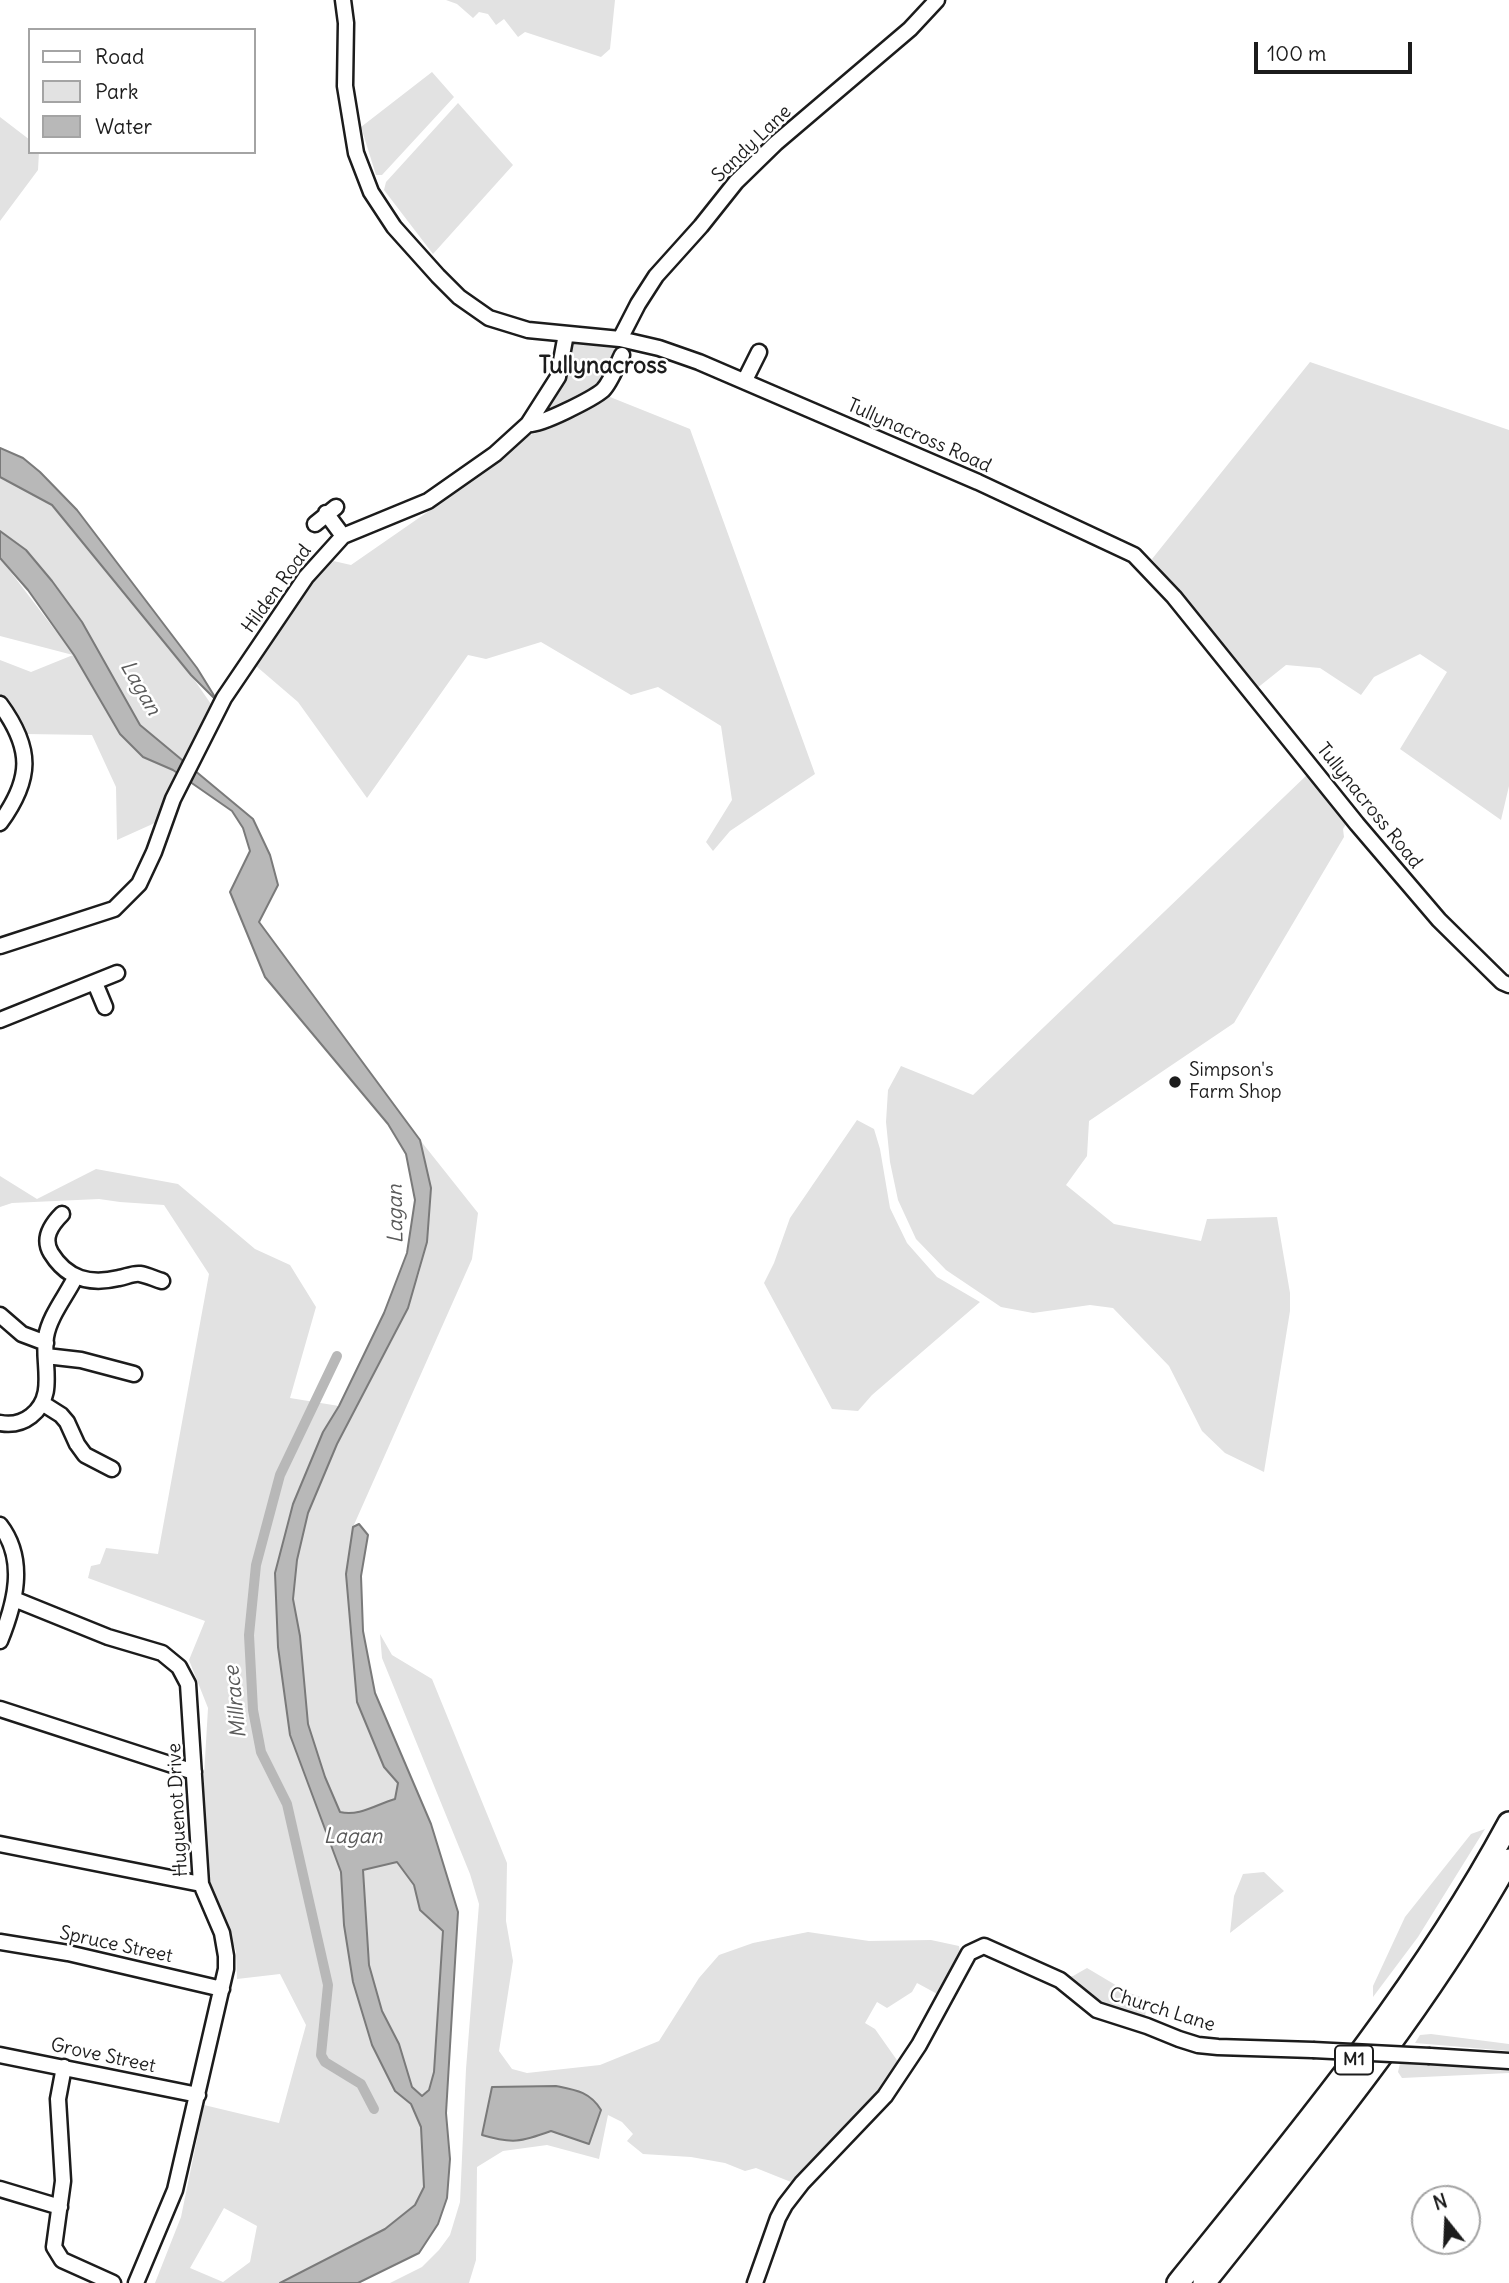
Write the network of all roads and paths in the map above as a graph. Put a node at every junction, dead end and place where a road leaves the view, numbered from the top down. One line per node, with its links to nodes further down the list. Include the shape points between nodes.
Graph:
1 (343, 0): 3 (street, Tullynacross Road, via 345,86 356,153 371,192 394,227 459,297 489,318 528,330)
2 (937, 0): 4 (street, Sandy Lane, via 736,182 656,276)
3 (566, 334): 4 (street, Tullynacross Road); 8 (street, Hilden Road, via 558,377)
4 (620, 339): 7 (street, Tullynacross Road, via 659,348)
5 (760, 352): 7 (street)
6 (622, 355): 8 (street, Hilden Road, via 604,389 547,421)
7 (745, 380): 16 (street, Tullynacross Road, via 978,482 1146,564 1453,936)
8 (528, 425): 10 (street, Hilden Road, via 428,501)
9 (326, 515): 10 (street)
10 (342, 537): 13 (street, Hilden Road, via 306,577 224,698 173,799 139,884 114,909)
11 (0, 704): 12 (street, via 17,729 25,775 14,804)
12 (0, 823)
13 (0, 946)
14 (117, 973): 15 (street)
15 (95, 983): 17 (street); 18 (street)
16 (1509, 985)
17 (105, 1007)
18 (0, 1020)
19 (62, 1214): 20 (street, via 52,1223 48,1247)
20 (75, 1278): 21 (street, via 107,1280 140,1274); 23 (street, via 48,1329)
21 (162, 1281)
22 (0, 1315): 23 (street)
23 (46, 1350): 24 (street); 25 (street, via 48,1379)
24 (134, 1374)
25 (42, 1403): 26 (street, via 26,1419); 27 (street, via 67,1422 85,1455)
26 (0, 1423)
27 (112, 1469)
28 (0, 1525): 29 (street, via 14,1554)
29 (14, 1599): 30 (street); 32 (street, Huguenot Drive, via 162,1653 179,1667 190,1695)
30 (0, 1641)
31 (0, 1709): 32 (street)
32 (194, 1772): 36 (street, Huguenot Drive)
33 (1509, 1823): 48 (highway, M1, via 1413,1979 1318,2109)
34 (0, 1844): 36 (street)
35 (1509, 1860): 49 (highway, M1, via 1394,2039)
36 (201, 1884): 38 (street, Huguenot Drive, via 225,1944)
37 (0, 1942): 38 (street, Spruce Street)
38 (222, 1989): 42 (street, Huguenot Drive)
39 (0, 2055): 41 (street, Grove Street)
40 (1509, 2060): 47 (street, Church Lane, bridge, via 1198,2045 1097,2010 1060,1980 984,1946 976,1948 885,2096 785,2205)
41 (64, 2067): 42 (street, Grove Street); 44 (street, via 58,2099)
42 (198, 2095): 46 (street, Huguenot Drive, via 175,2190)
43 (0, 2189): 44 (street)
44 (60, 2207): 45 (street, via 54,2240 57,2254)
45 (113, 2283)
46 (136, 2283)
47 (755, 2283)
48 (1178, 2283)
49 (1204, 2283)

